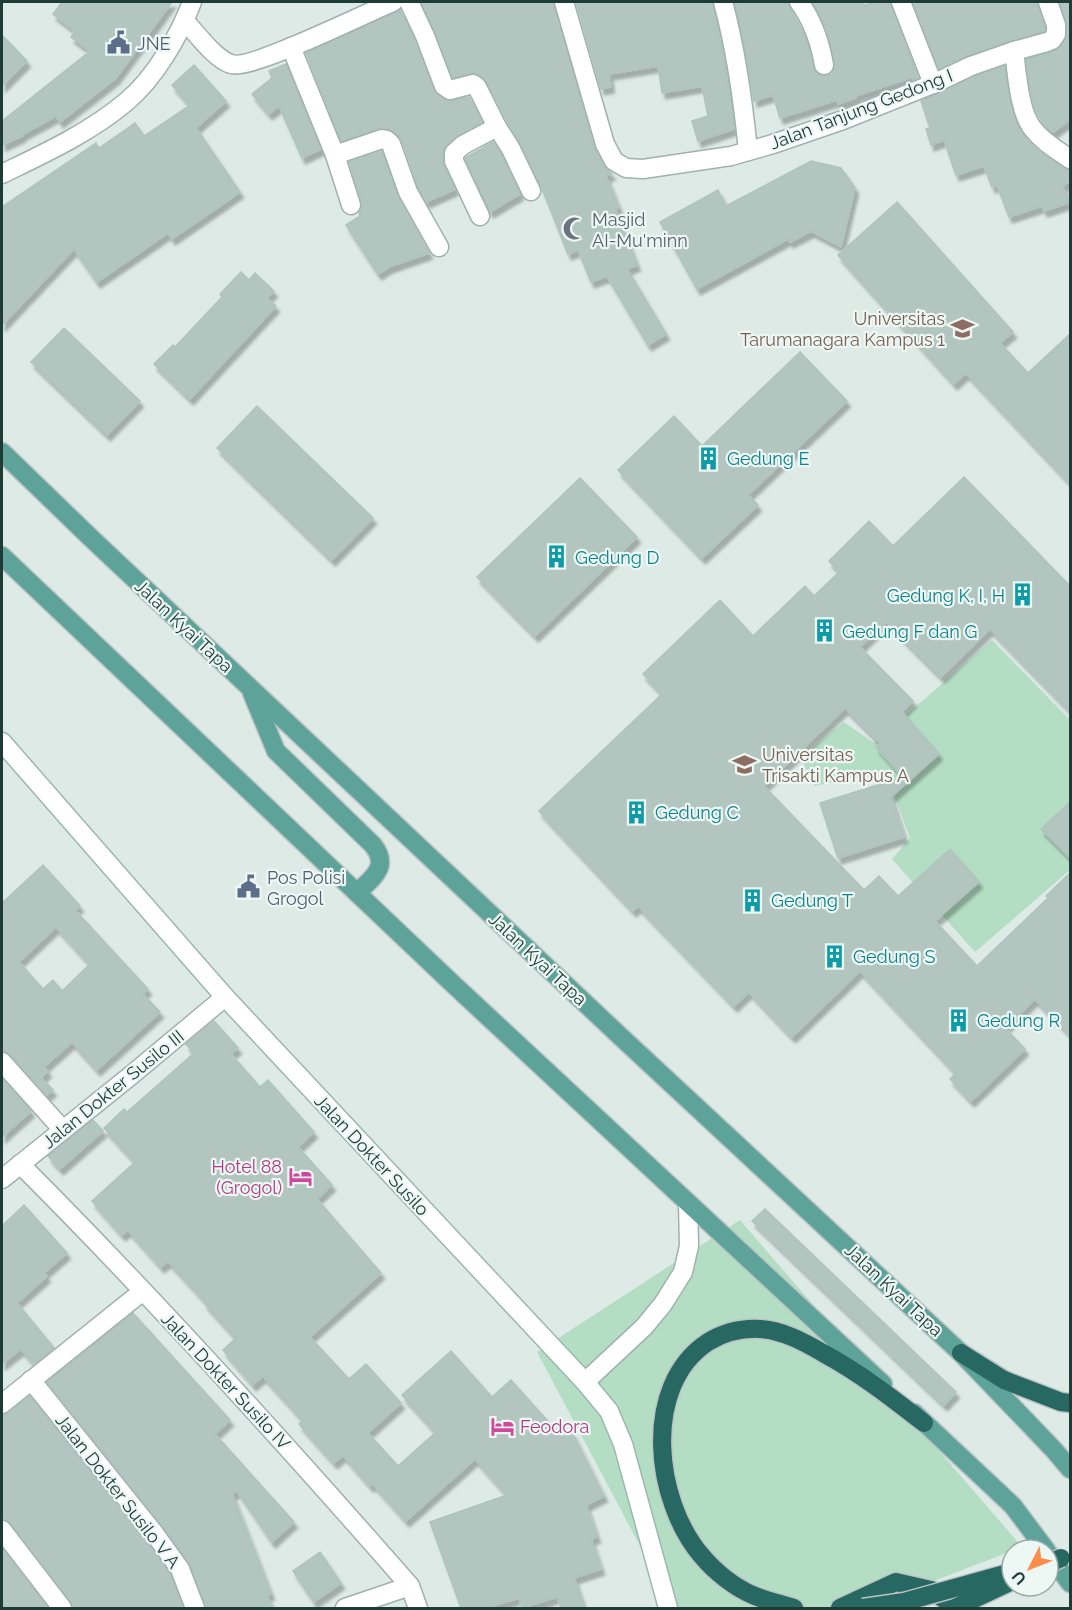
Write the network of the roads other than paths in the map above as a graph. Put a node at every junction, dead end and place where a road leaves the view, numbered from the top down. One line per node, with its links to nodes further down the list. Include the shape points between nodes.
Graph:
1 (192, 2): 9 (street)
2 (393, 2): 10 (street)
3 (409, 2): 14 (street, via 444,86 450,90 473,84 477,87)
4 (564, 2): 15 (street, Jalan Tanjung Gedong I, via 605,144 614,160 626,168 643,169)
5 (723, 2): 15 (street, via 736,59)
6 (799, 2): 12 (street, via 818,38)
7 (901, 2): 13 (street)
8 (1048, 2): 11 (street, Jalan Tanjung Gedong I, via 1056,26 1052,40)
9 (185, 21): 10 (street, via 220,58 233,65 247,64); 18 (street, via 156,69 127,100 59,147)
10 (291, 47): 16 (street)
11 (1014, 51): 13 (street, Jalan Tanjung Gedong I); 17 (street, via 1023,107 1032,128)
12 (824, 65)
13 (933, 84): 15 (street, Jalan Tanjung Gedong I, via 843,120)
14 (497, 127): 19 (street); 21 (street, via 454,153)
15 (748, 151)
16 (335, 155): 20 (street); 22 (street, via 387,140 408,192)
17 (1071, 159)
18 (2, 174)
19 (531, 191)
20 (351, 205)
21 (480, 216)
22 (439, 247)
23 (2, 452): 25 (main road, Jalan Kyai Tapa)
24 (2, 556): 27 (main road)
25 (250, 688): 27 (main road, via 276,751 380,854 381,864 375,875); 35 (main road, Jalan Kyai Tapa)
26 (2, 742): 28 (street, Jalan Dokter Susilo)
27 (357, 893): 33 (main road)
28 (225, 997): 30 (street, Jalan Dokter Susilo III); 37 (street, Jalan Dokter Susilo)
29 (2, 1062): 30 (street)
30 (63, 1130): 31 (street, Jalan Dokter Susilo III)
31 (20, 1164): 32 (street, Jalan Dokter Susilo III); 34 (street, Jalan Dokter Susilo IV)
32 (2, 1179)
33 (688, 1203): 37 (street, via 689,1246 683,1272 644,1327); 40 (main road)
34 (143, 1291): 36 (street); 47 (street, Jalan Dokter Susilo IV)
35 (961, 1353): 38 (highway, via 1004,1380); 41 (main road, Jalan Kyai Tapa)
36 (30, 1380): 39 (street); 50 (street, Jalan Dokter Susilo V A, via 154,1533 180,1569)
37 (585, 1382): 53 (street, Jalan Dokter Susilo, via 609,1411 623,1444)
38 (1071, 1403)
39 (2, 1404)
40 (924, 1423): 43 (main road, via 1013,1506); 54 (highway, via 867,1379 786,1334 737,1330 697,1349 682,1366 671,1388 662,1436 669,1491 682,1526 701,1555 723,1577 754,1596)
41 (1071, 1470)
42 (2, 1530): 49 (street)
43 (1039, 1538)
44 (1060, 1566): 46 (main road)
45 (1000, 1575): 56 (highway, bridge, via 904,1602)
46 (1071, 1583)
47 (410, 1586): 51 (street); 52 (street, Jalan Dokter Susilo IV)
48 (1000, 1587): 57 (highway, bridge)
49 (62, 1608)
50 (195, 1608)
51 (345, 1608)
52 (417, 1608)
53 (668, 1608)
54 (794, 1608)
55 (840, 1608): 57 (highway, via 896,1582 931,1590)
56 (863, 1608)
57 (956, 1608)

